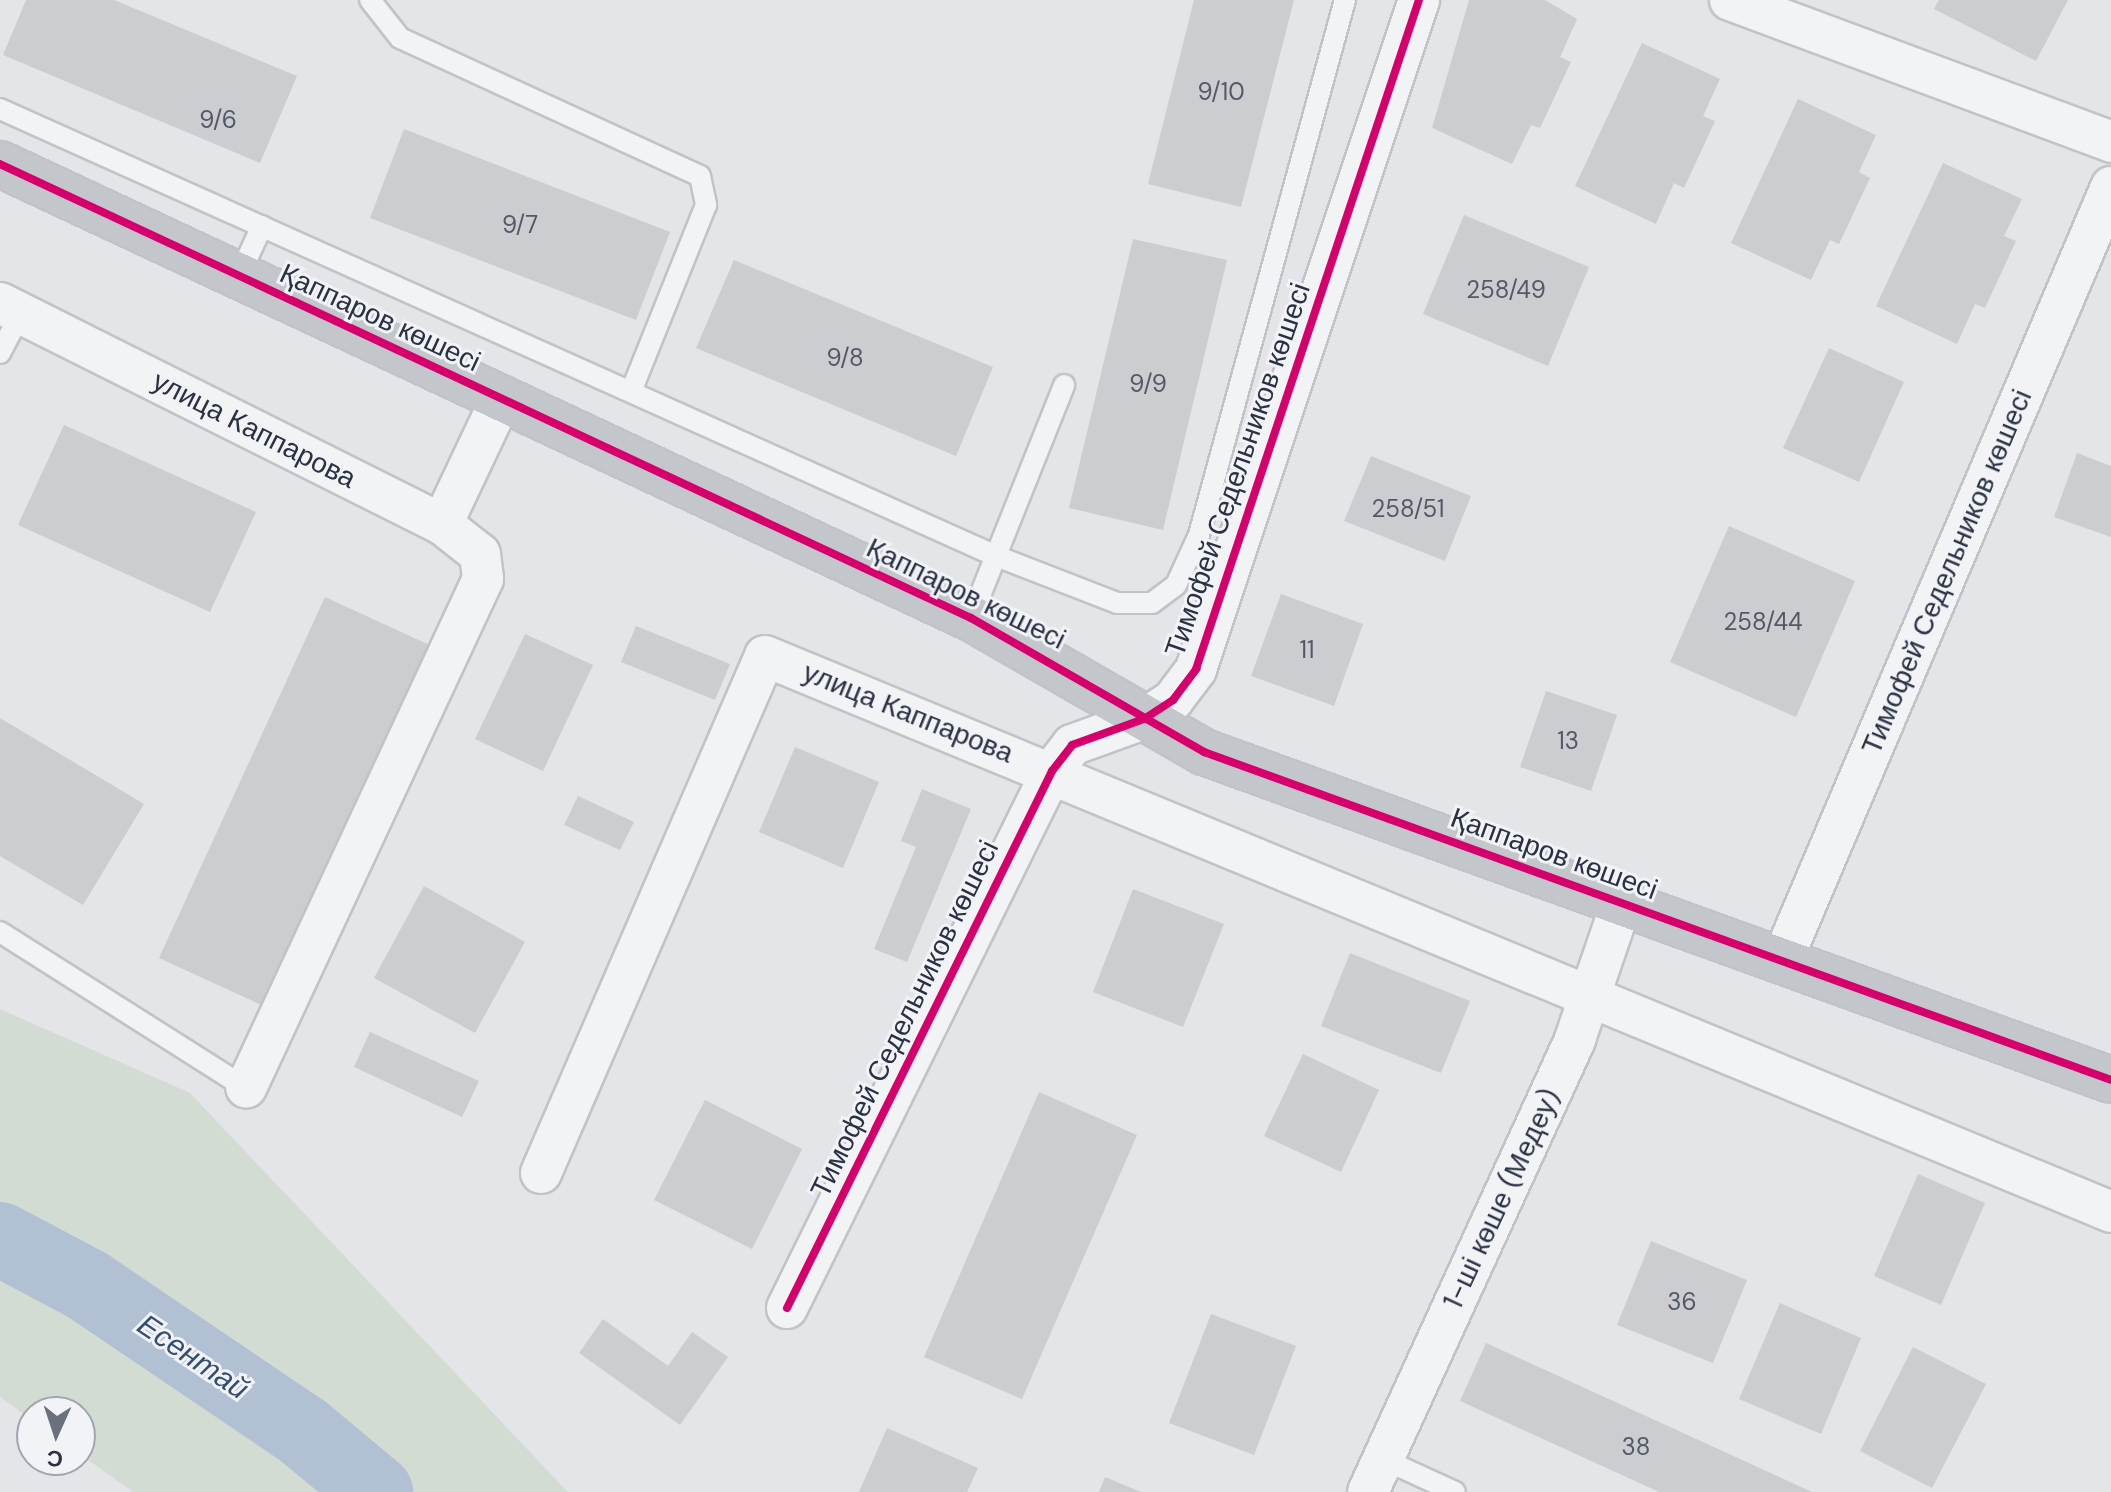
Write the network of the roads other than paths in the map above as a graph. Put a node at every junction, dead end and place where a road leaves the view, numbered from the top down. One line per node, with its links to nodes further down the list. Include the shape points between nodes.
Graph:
1 (370, 0): 14 (lane, via 400,38 700,176 706,205)
2 (1345, 0): 17 (lane, via 1199,535 1176,585 1152,603 1117,603)
3 (1419, 0): 19 (street, Тимофей Седельников көшесі, via 1196,669 1173,700)
4 (1730, 0): 6 (street)
5 (0, 109): 9 (lane)
6 (2111, 142)
7 (0, 164): 10 (street, Қаппаров көшесі)
8 (2111, 187): 23 (street, Тимофей Седельников көшесі)
9 (262, 226): 10 (lane); 14 (lane)
10 (239, 276): 15 (street, Қаппаров көшесі)
11 (10, 308): 12 (lane); 16 (street, улица Каппарова)
12 (0, 353)
13 (1064, 385): 17 (lane)
14 (631, 392): 17 (lane)
15 (501, 399): 16 (street); 18 (street, Қаппаров көшесі)
16 (442, 524): 26 (street, улица Каппарова, via 480,554 483,579)
17 (996, 556): 18 (lane)
18 (971, 618): 19 (street, Қаппаров көшесі, via 1060,663)
19 (1144, 719): 20 (street, Тимофей Седельников көшесі, via 1072,745); 21 (street, Қаппаров көшесі, via 1204,752)
20 (1052, 771): 24 (street); 27 (street, улица Каппарова, via 765,656); 29 (street, Тимофей Седельников көшесі)
21 (1622, 902): 23 (street, Қаппаров көшесі); 24 (street, 1-ші көше (Медеу))
22 (0, 932): 26 (lane)
23 (1783, 958): 25 (street, Қаппаров көшесі)
24 (1588, 992): 28 (street); 30 (street, 1-ші көше (Медеу), via 1575,1039)
25 (2111, 1080)
26 (246, 1088)
27 (541, 1173)
28 (2111, 1212)
29 (787, 1308)
30 (1376, 1476): 31 (lane)
31 (1455, 1492)

